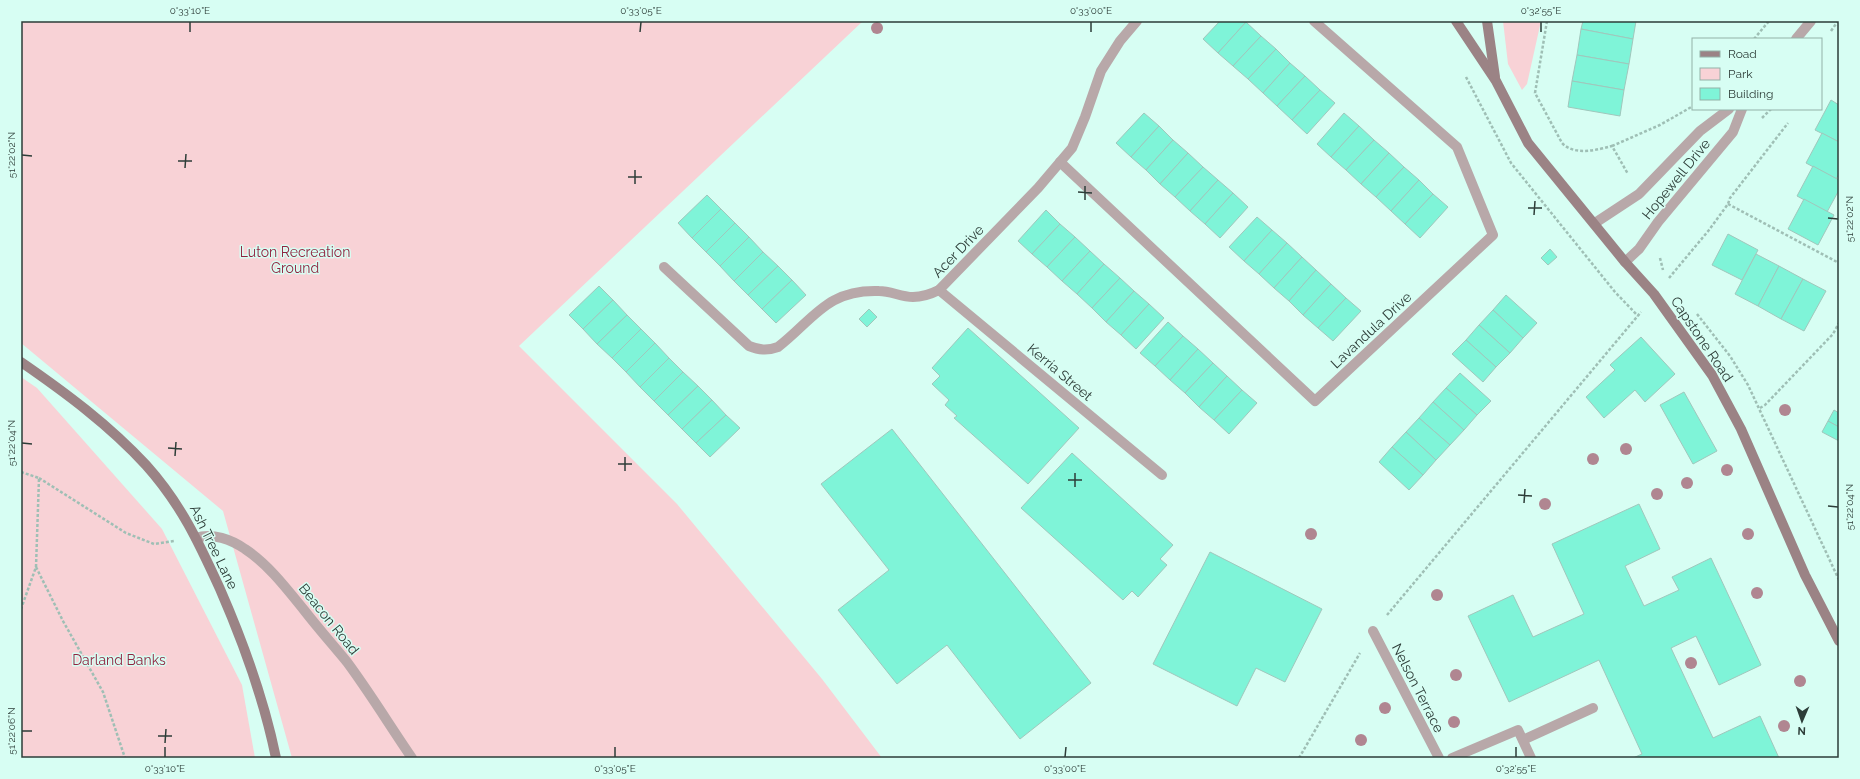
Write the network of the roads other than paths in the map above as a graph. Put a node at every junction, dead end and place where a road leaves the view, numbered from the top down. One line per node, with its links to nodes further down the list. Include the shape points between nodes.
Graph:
1 (1137, 21): 10 (street, Acer Drive, via 1120,41 1102,71 1072,148)
2 (1314, 21): 10 (street, Lavandula Drive, via 1457,147 1493,235 1315,401)
3 (1456, 21): 7 (street, Capstone Road)
4 (1487, 21): 7 (street, Capstone Road)
5 (1811, 21): 6 (street)
6 (1797, 38)
7 (1496, 81): 11 (street, Capstone Road, via 1528,143)
8 (1728, 110): 11 (street, Hopewell Drive, via 1700,131 1639,194)
9 (1742, 110): 12 (street, Hopewell Drive, via 1733,132)
10 (1060, 162): 14 (street, Acer Drive)
11 (1594, 223): 12 (street, Capstone Road)
12 (1625, 262): 19 (street, Capstone Road, via 1654,294 1712,375 1741,429 1805,576)
13 (664, 267): 14 (street, Acer Drive, via 749,346 758,350 778,347 827,304 844,295 881,291 912,297)
14 (940, 290): 16 (street, Kerria Street)
15 (21, 362): 17 (street, Ash Tree Lane, via 94,415 136,454 178,506)
16 (1162, 475)
17 (196, 538): 22 (street, Ash Tree Lane, via 230,611 253,672); 23 (street, Beacon Road, via 212,536 230,541 259,560 290,592 347,663)
18 (1373, 631): 24 (street, Nelson Terrace)
19 (1839, 641)
20 (1593, 708): 21 (street)
21 (1523, 740): 25 (street, via 1518,730); 26 (street)
22 (276, 758)
23 (412, 758)
24 (1439, 758)
25 (1452, 758)
26 (1532, 758)

